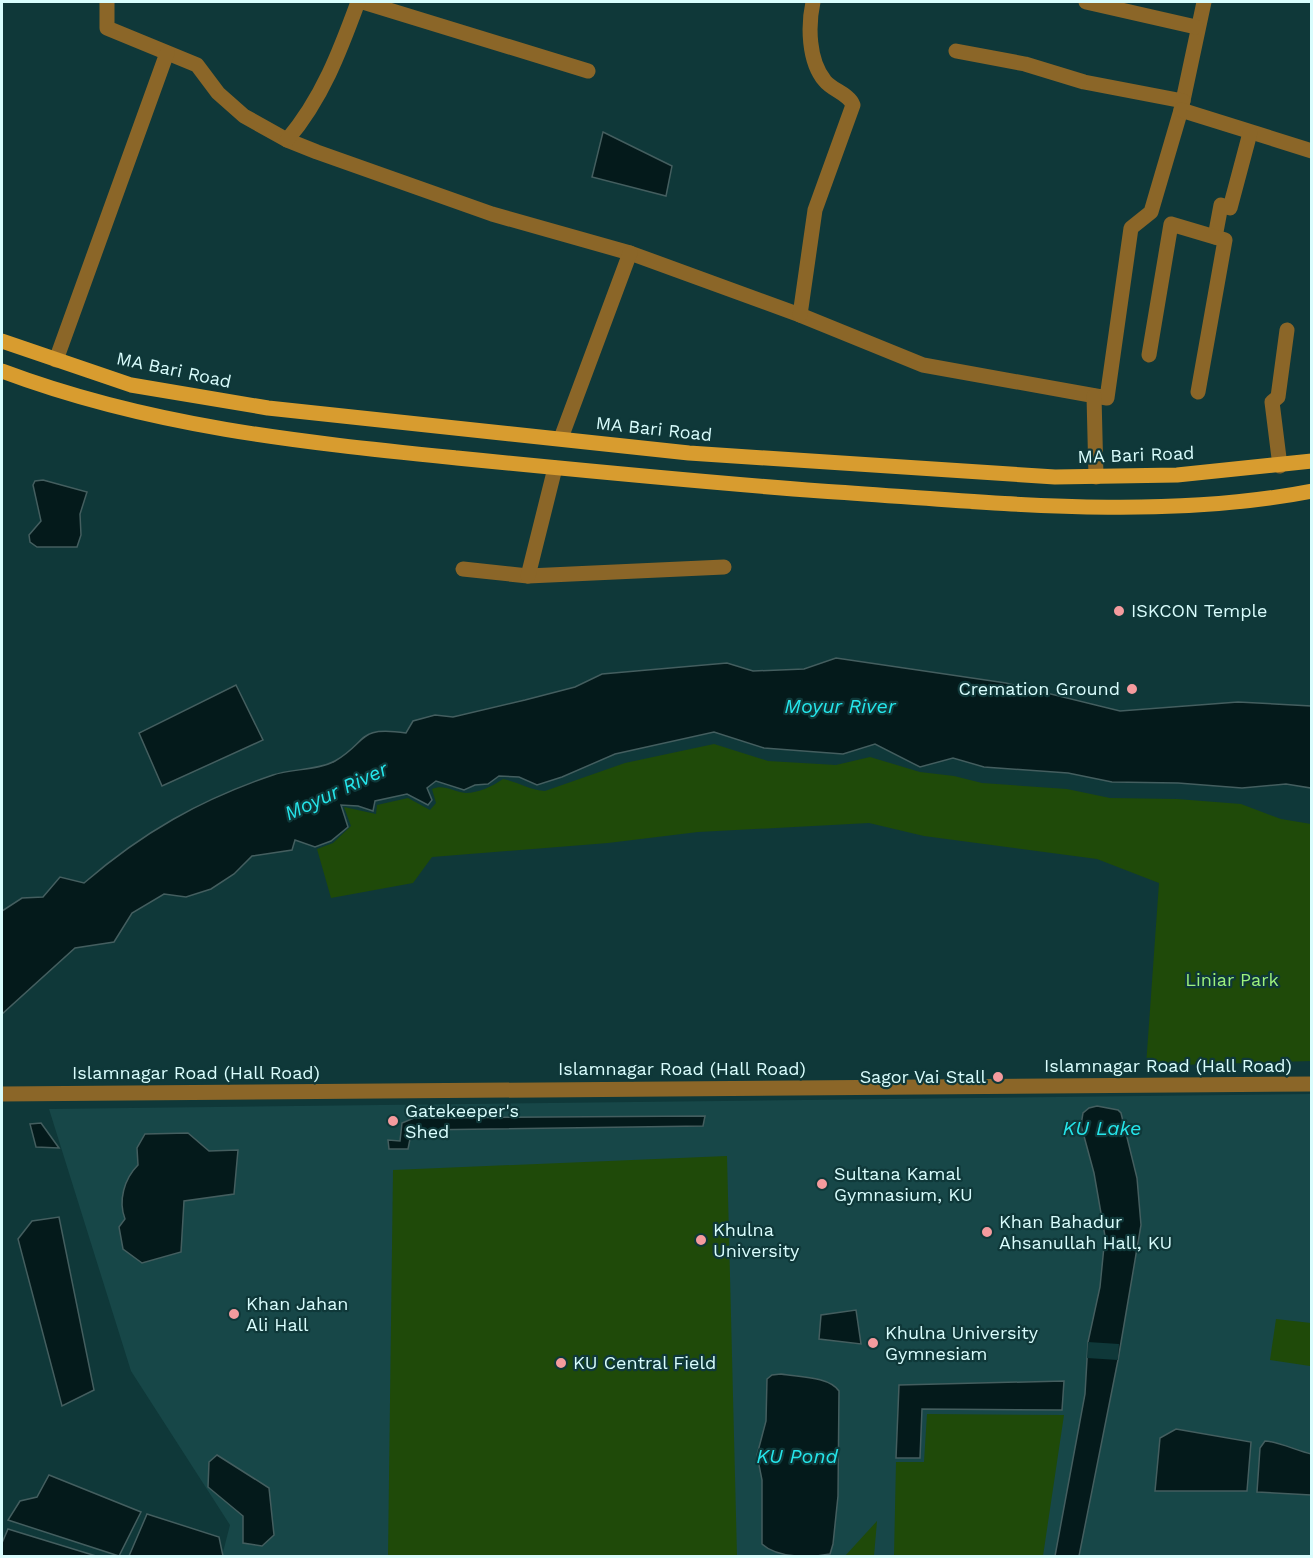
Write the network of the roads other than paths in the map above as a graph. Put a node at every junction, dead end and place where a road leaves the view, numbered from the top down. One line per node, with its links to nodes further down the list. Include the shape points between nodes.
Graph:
1 (107, 2): 9 (street, via 108,28)
2 (358, 2): 13 (street, via 333,70)
3 (363, 2): 10 (street)
4 (813, 2): 17 (street, via 810,36 817,68 825,81 853,105 815,210)
5 (1086, 2): 7 (street)
6 (1204, 2): 7 (street)
7 (1196, 27): 11 (street)
8 (956, 51): 11 (street, via 1025,64)
9 (167, 53): 13 (street, via 197,65 218,93 244,116); 21 (street)
10 (588, 71)
11 (1182, 105): 12 (street); 24 (street, via 1152,212 1131,228 1107,398)
12 (1250, 133): 14 (street); 15 (street, via 1230,208 1221,205)
13 (287, 140): 16 (street, via 492,214)
14 (1311, 151)
15 (1215, 237): 20 (street, via 1171,224); 23 (street, via 1225,240)
16 (630, 253): 17 (street); 25 (street)
17 (800, 315): 24 (street, via 923,365)
18 (1287, 330): 27 (street, via 1278,397 1272,402)
19 (2, 341): 21 (main road, MA Bari Road)
20 (1149, 355)
21 (56, 360): 25 (main road, MA Bari Road, via 131,385 268,408)
22 (2, 371): 28 (main road, via 115,409 216,429 336,446)
23 (1198, 392)
24 (1095, 396): 29 (street)
25 (561, 438): 29 (main road, MA Bari Road, via 689,453)
26 (1311, 461): 27 (main road, MA Bari Road)
27 (1280, 466): 29 (main road, MA Bari Road)
28 (555, 468): 30 (main road, via 708,483 1046,506 1254,501); 33 (street)
29 (1096, 477)
30 (1311, 491)
31 (724, 567): 33 (street)
32 (463, 569): 33 (street)
33 (528, 576)
34 (1311, 1084): 35 (street, Islamnagar Road (Hall Road))
35 (2, 1094)

